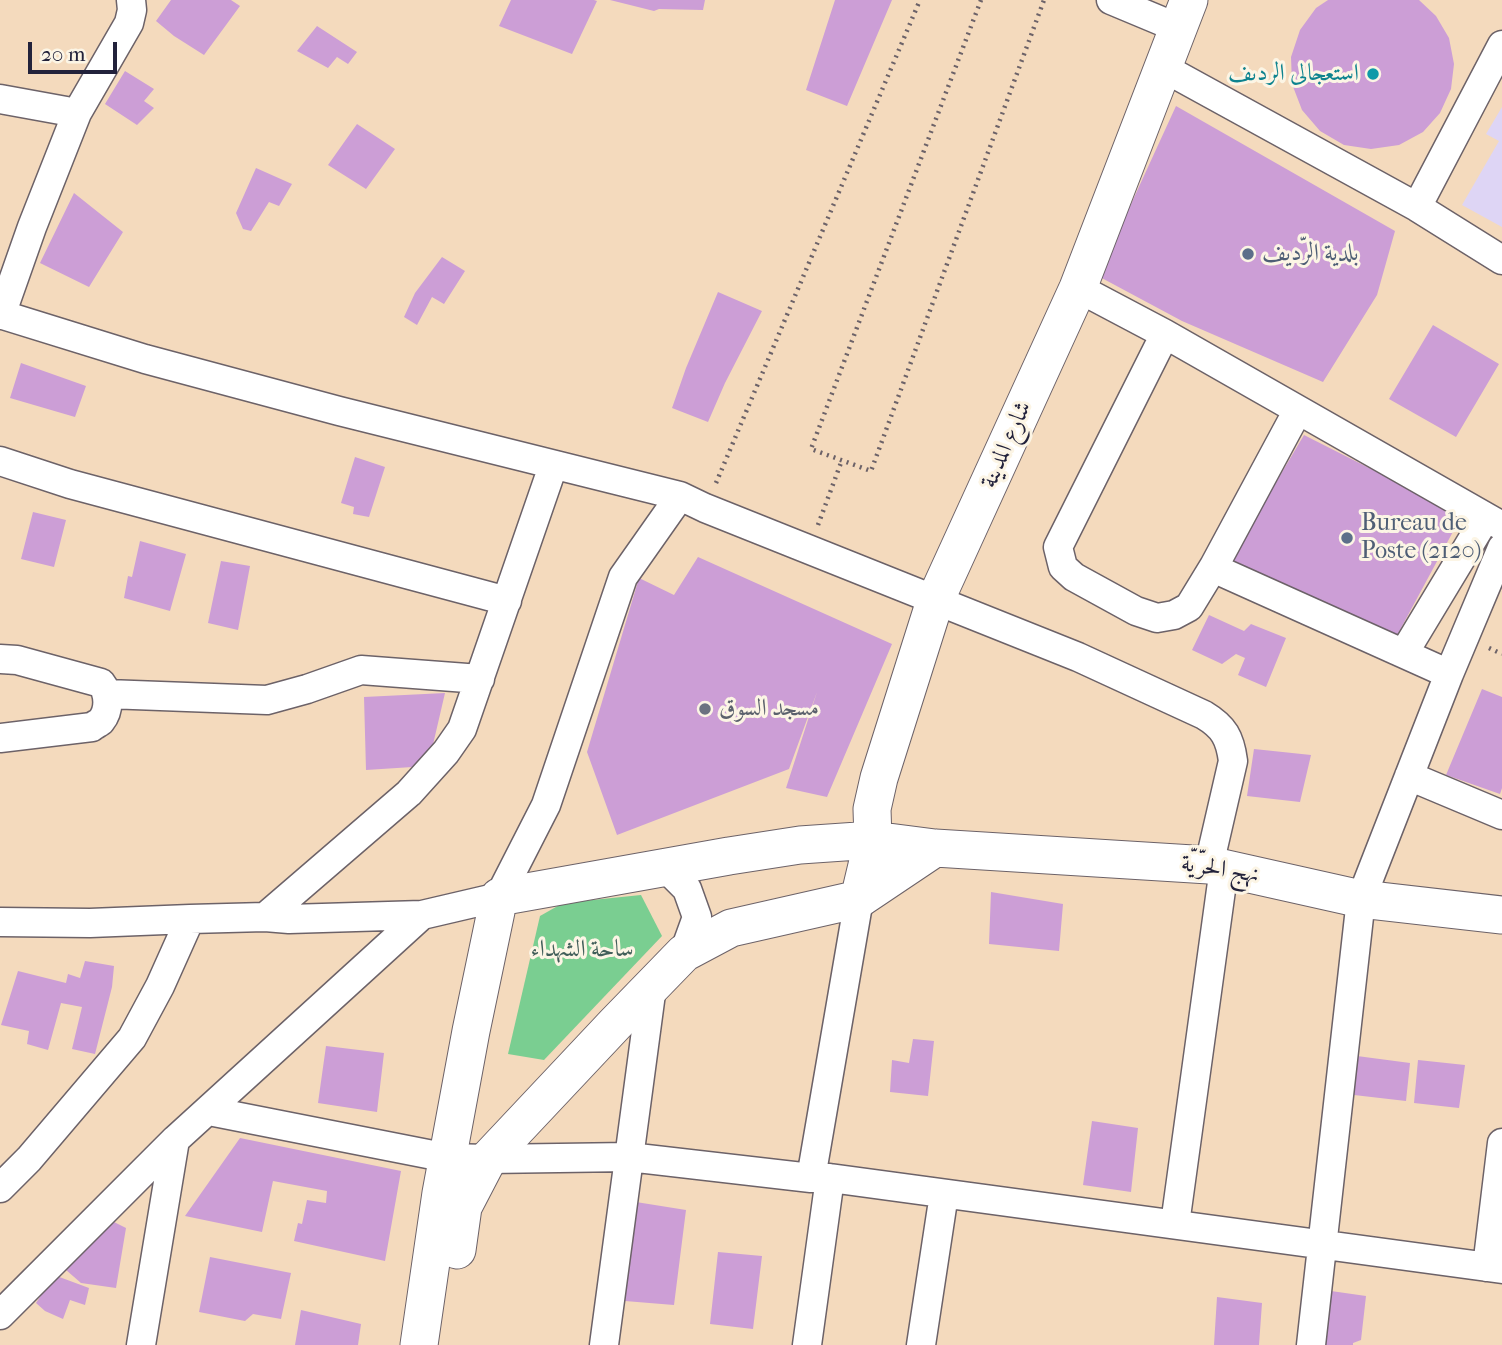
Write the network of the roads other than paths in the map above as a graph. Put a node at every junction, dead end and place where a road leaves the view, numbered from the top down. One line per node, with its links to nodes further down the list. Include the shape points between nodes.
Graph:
1 (131, 0): 7 (street, via 129,23)
2 (1111, 0): 3 (street)
3 (1183, 14): 5 (street, شارع المدينة)
4 (1502, 45): 8 (street)
5 (1162, 67): 8 (street); 10 (street, شارع المدينة)
6 (0, 99): 7 (street)
7 (77, 113): 11 (street)
8 (1416, 208): 9 (street)
9 (1502, 260)
10 (1078, 288): 12 (street); 21 (street, شارع المدينة)
11 (0, 314): 15 (street, via 145,359)
12 (1165, 334): 13 (street); 19 (street, via 1058,547 1063,567 1074,577 1157,618 1189,607)
13 (1298, 410): 17 (street); 19 (street)
14 (0, 461): 20 (street, via 70,484)
15 (563, 468): 16 (street); 20 (street)
16 (672, 494): 21 (street); 34 (street, via 623,577 546,806)
17 (1494, 522): 22 (street)
18 (1502, 548): 24 (street)
19 (1214, 566): 22 (street)
20 (507, 601): 25 (street)
21 (935, 601): 30 (street, شارع المدينة, via 879,778 872,809); 33 (street, via 1078,657 1218,723 1233,761)
22 (1404, 653): 24 (street)
23 (0, 659): 26 (street, via 101,683)
24 (1449, 674): 28 (street)
25 (480, 679): 26 (street, via 361,670 267,700); 39 (street, via 462,729 446,752)
26 (107, 694): 27 (street, via 101,722 92,727)
27 (0, 738)
28 (1409, 776): 29 (street); 36 (street)
29 (1502, 815)
30 (873, 840): 31 (street, نهج الحرّيّة); 32 (street, نهج الحرّيّة, via 800,845); 35 (street, شارع المدينة)
31 (935, 848): 33 (street, نهج الحرّيّة); 35 (street)
32 (665, 867): 34 (street, نهج الحرّيّة); 42 (street, via 687,889 697,917)
33 (1217, 867): 36 (street, نهج الحرّيّة); 53 (street)
34 (499, 897): 37 (street); 48 (street)
35 (859, 899): 42 (street, via 731,928); 50 (street)
36 (1361, 899): 38 (street, نهج الحرّيّة); 54 (street)
37 (422, 915): 39 (street); 44 (street)
38 (1502, 915)
39 (277, 918): 40 (street)
40 (190, 919): 41 (street); 51 (street, via 132,1038)
41 (0, 922)
42 (684, 953): 43 (street)
43 (652, 986): 47 (street); 49 (street)
44 (209, 1111): 45 (street); 48 (street)
45 (175, 1140): 56 (street); 57 (street)
46 (1502, 1143): 55 (street)
47 (629, 1157): 49 (street); 50 (street); 60 (street)
48 (448, 1158): 49 (street); 58 (street)
49 (488, 1159): 59 (street, via 463,1207)
50 (820, 1178): 52 (street); 61 (street)
51 (0, 1188)
52 (944, 1194): 53 (street); 62 (street)
53 (1175, 1224): 54 (street)
54 (1323, 1244): 55 (street); 63 (street)
55 (1494, 1268)
56 (0, 1315)
57 (141, 1345)
58 (419, 1345)
59 (444, 1345)
60 (604, 1345)
61 (807, 1345)
62 (921, 1345)
63 (1311, 1345)

